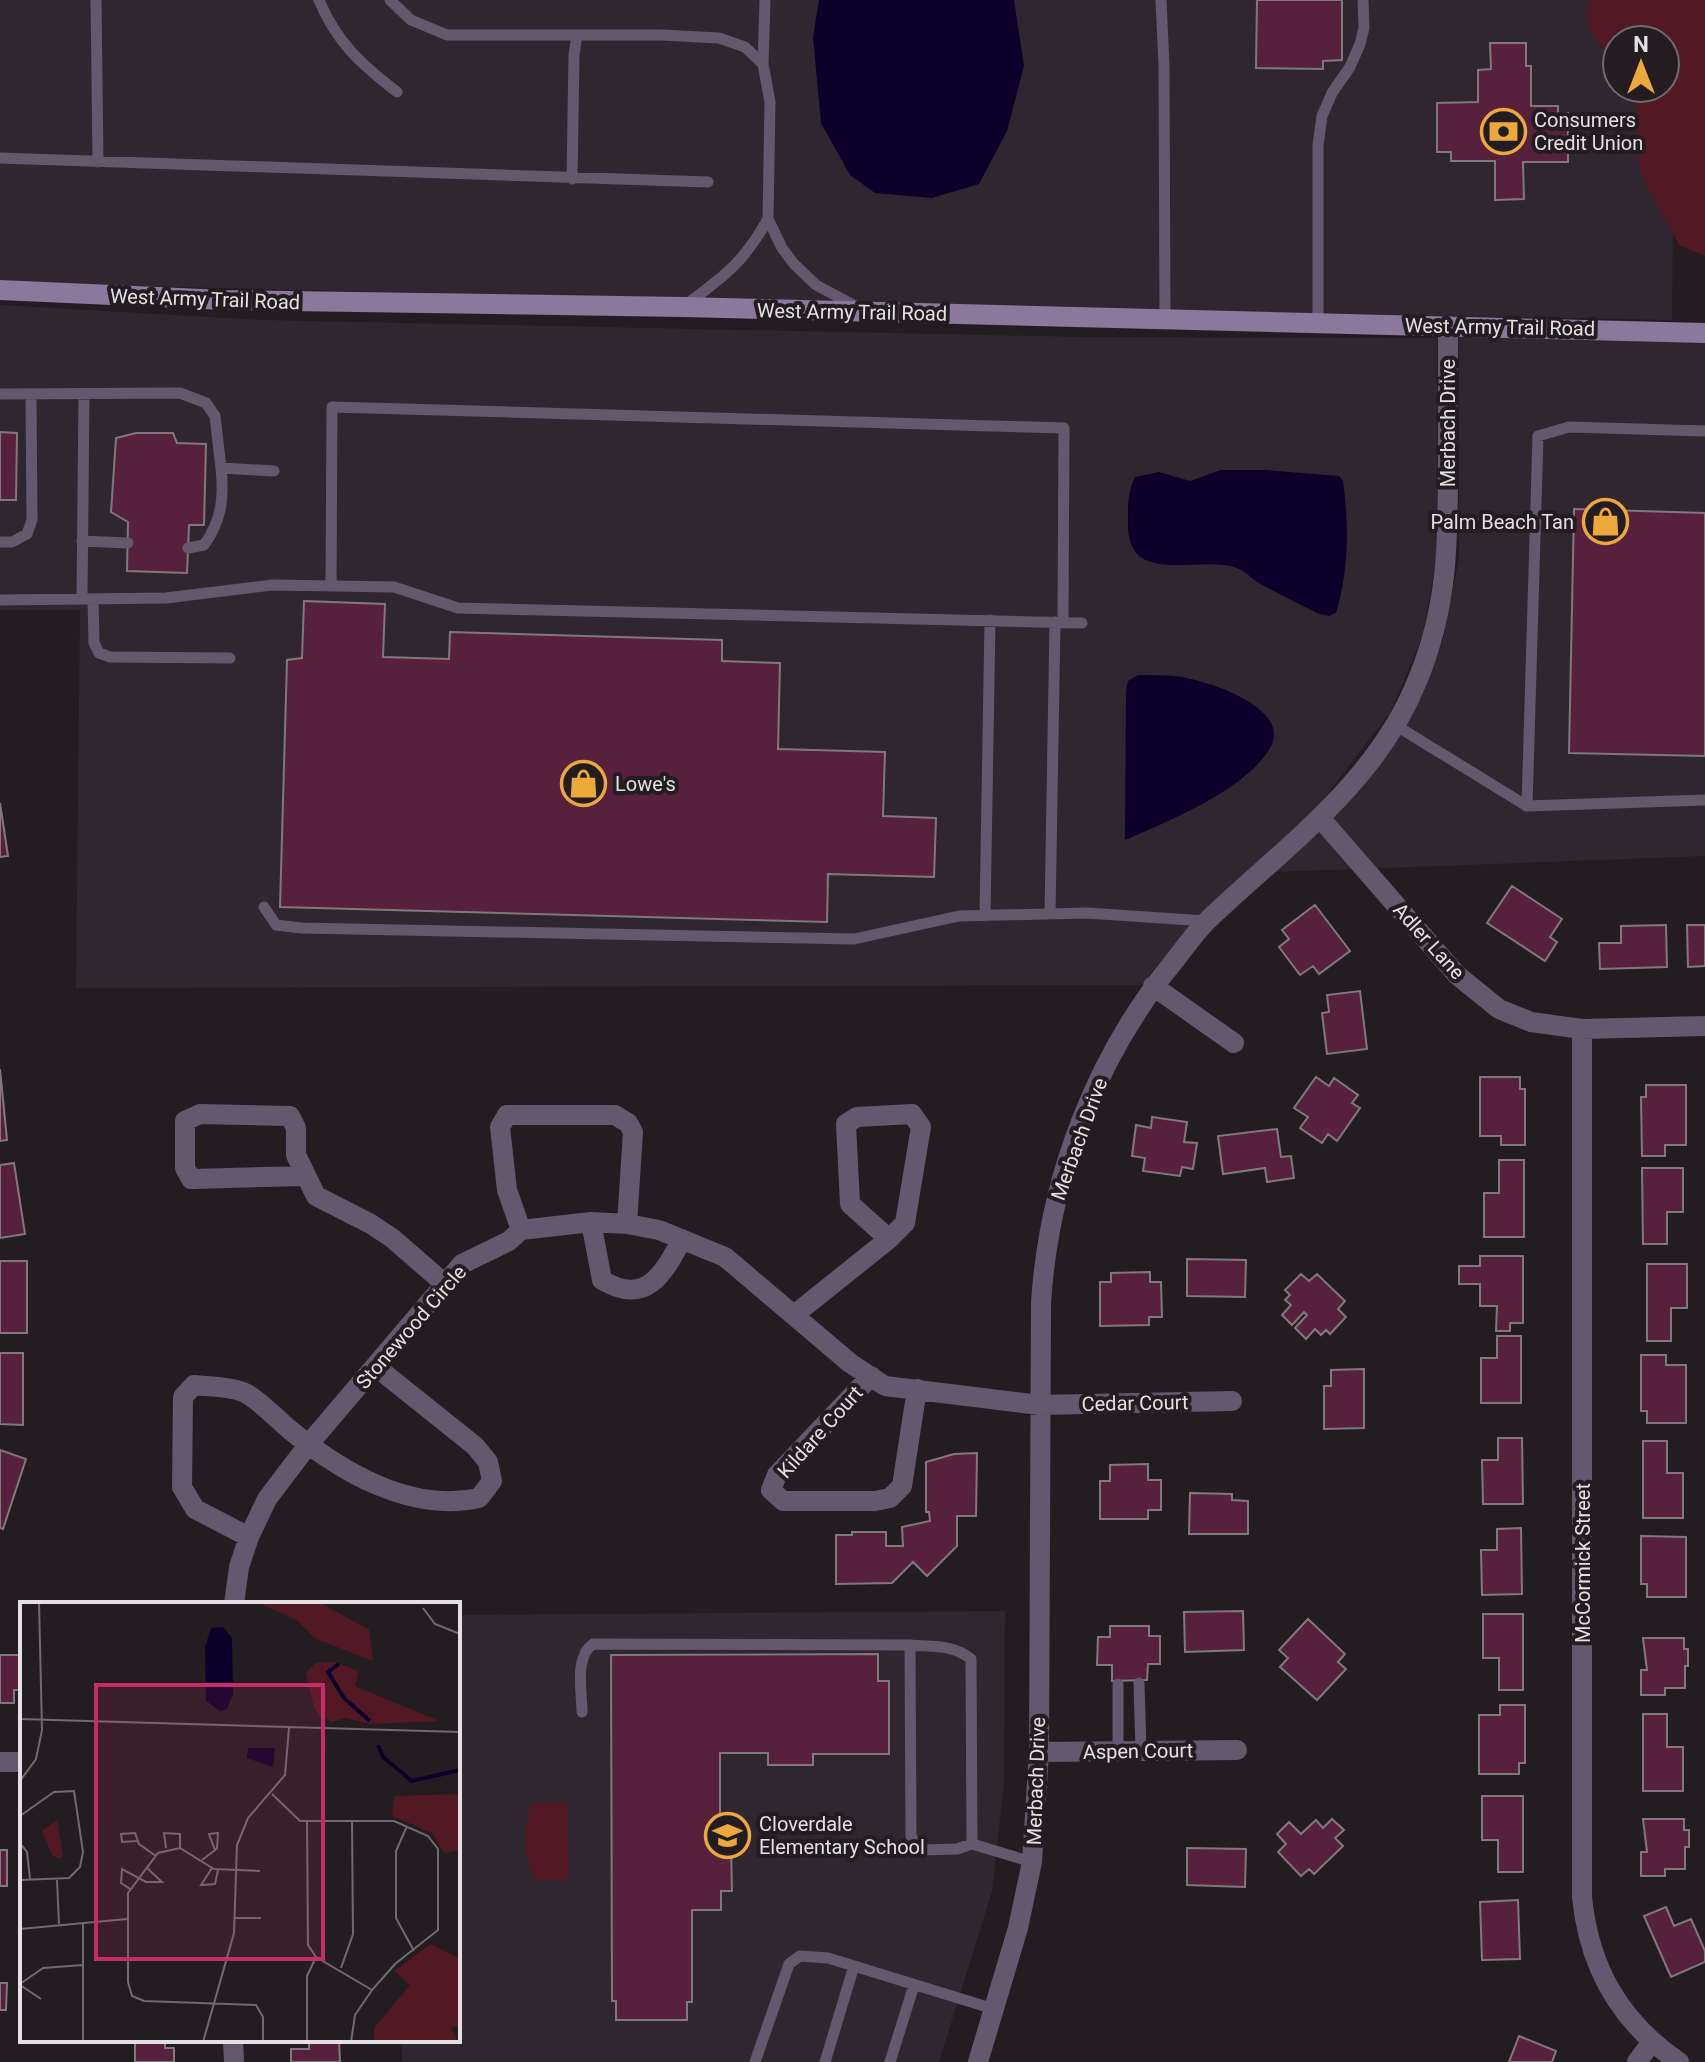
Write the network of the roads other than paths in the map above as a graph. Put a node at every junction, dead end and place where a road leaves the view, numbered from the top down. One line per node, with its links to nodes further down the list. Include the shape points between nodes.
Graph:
1 (96, 0): 11 (lane)
2 (319, 0): 9 (lane, via 329,26 365,67)
3 (390, 0): 7 (lane, via 411,20 447,35)
4 (765, 0): 8 (lane)
5 (1161, 0): 18 (lane)
6 (1363, 0): 19 (lane, via 1360,44 1322,116)
7 (577, 35): 8 (lane, via 719,38 745,47); 12 (lane)
8 (763, 64): 14 (lane, via 770,102)
9 (397, 92)
10 (0, 158): 11 (lane)
11 (98, 162): 12 (lane)
12 (572, 179): 13 (lane)
13 (708, 182)
14 (768, 219): 16 (lane, via 745,257); 17 (lane, via 782,248 816,285)
15 (0, 290): 16 (main road, West Army Trail Road, via 238,301)
16 (683, 307): 17 (main road, West Army Trail Road)
17 (866, 312): 18 (main road, West Army Trail Road)
18 (1165, 320): 19 (main road, West Army Trail Road)
19 (1318, 323): 20 (main road, West Army Trail Road)
20 (1448, 326): 21 (main road, West Army Trail Road); 28 (street, Merbach Drive)
21 (1705, 333)
22 (0, 394): 23 (lane)
23 (31, 394): 24 (lane); 31 (lane, via 32,520 27,534)
24 (84, 394): 26 (lane, via 180,393 206,403 215,416); 30 (lane)
25 (1705, 431): 29 (lane, via 1569,427 1538,436)
26 (221, 468): 27 (lane); 33 (lane, via 224,498 219,519 204,545)
27 (274, 471)
28 (1448, 522): 29 (lane); 41 (street, Merbach Drive, via 1434,634)
29 (1535, 526): 43 (lane)
30 (82, 541): 32 (lane); 35 (lane)
31 (0, 542)
32 (128, 543)
33 (188, 548)
34 (331, 586): 35 (lane, via 272,585 166,598); 37 (lane, via 394,587 458,608); 38 (lane, via 332,407 1064,428)
35 (88, 599): 36 (lane); 40 (lane, via 99,653)
36 (0, 600)
37 (990, 620): 38 (lane); 47 (lane)
38 (1059, 622): 39 (lane); 46 (lane)
39 (1082, 623)
40 (230, 658)
41 (1395, 725): 43 (lane); 44 (street, Merbach Drive)
42 (1705, 800): 43 (lane)
43 (1527, 806)
44 (1321, 819): 48 (street, Merbach Drive); 51 (street, Adler Lane, via 1457,975 1499,1009 1531,1022)
45 (264, 907): 47 (lane, via 276,925 302,928 854,939 959,916)
46 (1050, 914): 47 (lane); 48 (lane)
47 (985, 916)
48 (1207, 921): 49 (street, Merbach Drive)
49 (1153, 986): 52 (street); 65 (street, Merbach Drive, via 1092,1094 1055,1203 1042,1279)
50 (1705, 1026): 51 (street, Adler Lane)
51 (1582, 1029): 83 (street, McCormick Street, via 1582,1897 1593,1956 1605,1983)
52 (1234, 1043)
53 (306, 1176): 53 (street, via 296,1155 296,1128 290,1116 200,1114 185,1121 185,1168 191,1179); 59 (street, via 316,1196 392,1238)
54 (591, 1222): 55 (street, Stonewood Circle); 56 (street, Stonewood Circle); 57 (street, via 602,1280 616,1289 653,1284)
55 (627, 1224): 56 (street, via 633,1132 628,1123 615,1115 507,1115 500,1127 507,1190); 57 (street, Stonewood Circle)
56 (521, 1230): 59 (street, Stonewood Circle, via 462,1264)
57 (682, 1239): 60 (street, Stonewood Circle, via 725,1257)
58 (889, 1239): 58 (street, via 905,1223 921,1127 912,1114 857,1117 846,1124 850,1204); 60 (street)
59 (445, 1284): 61 (street, Stonewood Circle)
60 (794, 1315): 62 (street, Stonewood Circle)
61 (375, 1366): 66 (street, Stonewood Circle); 66 (street, via 488,1462 492,1481 479,1498 459,1503 426,1500 376,1485)
62 (871, 1376): 63 (street, Stonewood Circle, via 885,1386); 63 (street, Kildare Court, via 777,1475 771,1490 783,1501 890,1498 902,1486)
63 (917, 1389): 65 (street, Stonewood Circle)
64 (1232, 1401): 65 (street, Cedar Court)
65 (1039, 1405): 76 (street, Merbach Drive)
66 (308, 1445): 67 (street, Stonewood Circle, via 267,1499); 67 (street, via 244,1392 194,1385 183,1397 182,1487 195,1509)
67 (249, 1537): 68 (street, Stonewood Circle)
68 (234, 1602)
69 (910, 1645): 72 (lane, via 593,1644 583,1653); 77 (lane, via 945,1646 971,1659); 77 (lane, via 911,1836 920,1850)
70 (1139, 1683): 75 (lane)
71 (1118, 1684): 74 (lane)
72 (582, 1712)
73 (1237, 1750): 75 (street, Aspen Court)
74 (1118, 1751): 75 (street, Aspen Court); 76 (street, Aspen Court)
75 (1141, 1751)
76 (1039, 1752): 78 (street, Merbach Drive)
77 (972, 1844): 78 (lane)
78 (1032, 1862): 81 (street, Merbach Drive)
79 (854, 1966): 80 (lane); 85 (lane, via 813,1955 789,1964); 86 (lane)
80 (914, 1985): 81 (lane); 87 (lane)
81 (994, 2009): 88 (street, Merbach Drive)
82 (233, 2042): 84 (street)
83 (1651, 2043): 89 (street); 90 (street, McCormick Street)
84 (234, 2062)
85 (755, 2062)
86 (825, 2062)
87 (890, 2062)
88 (978, 2062)
89 (1637, 2062)
90 (1679, 2062)

